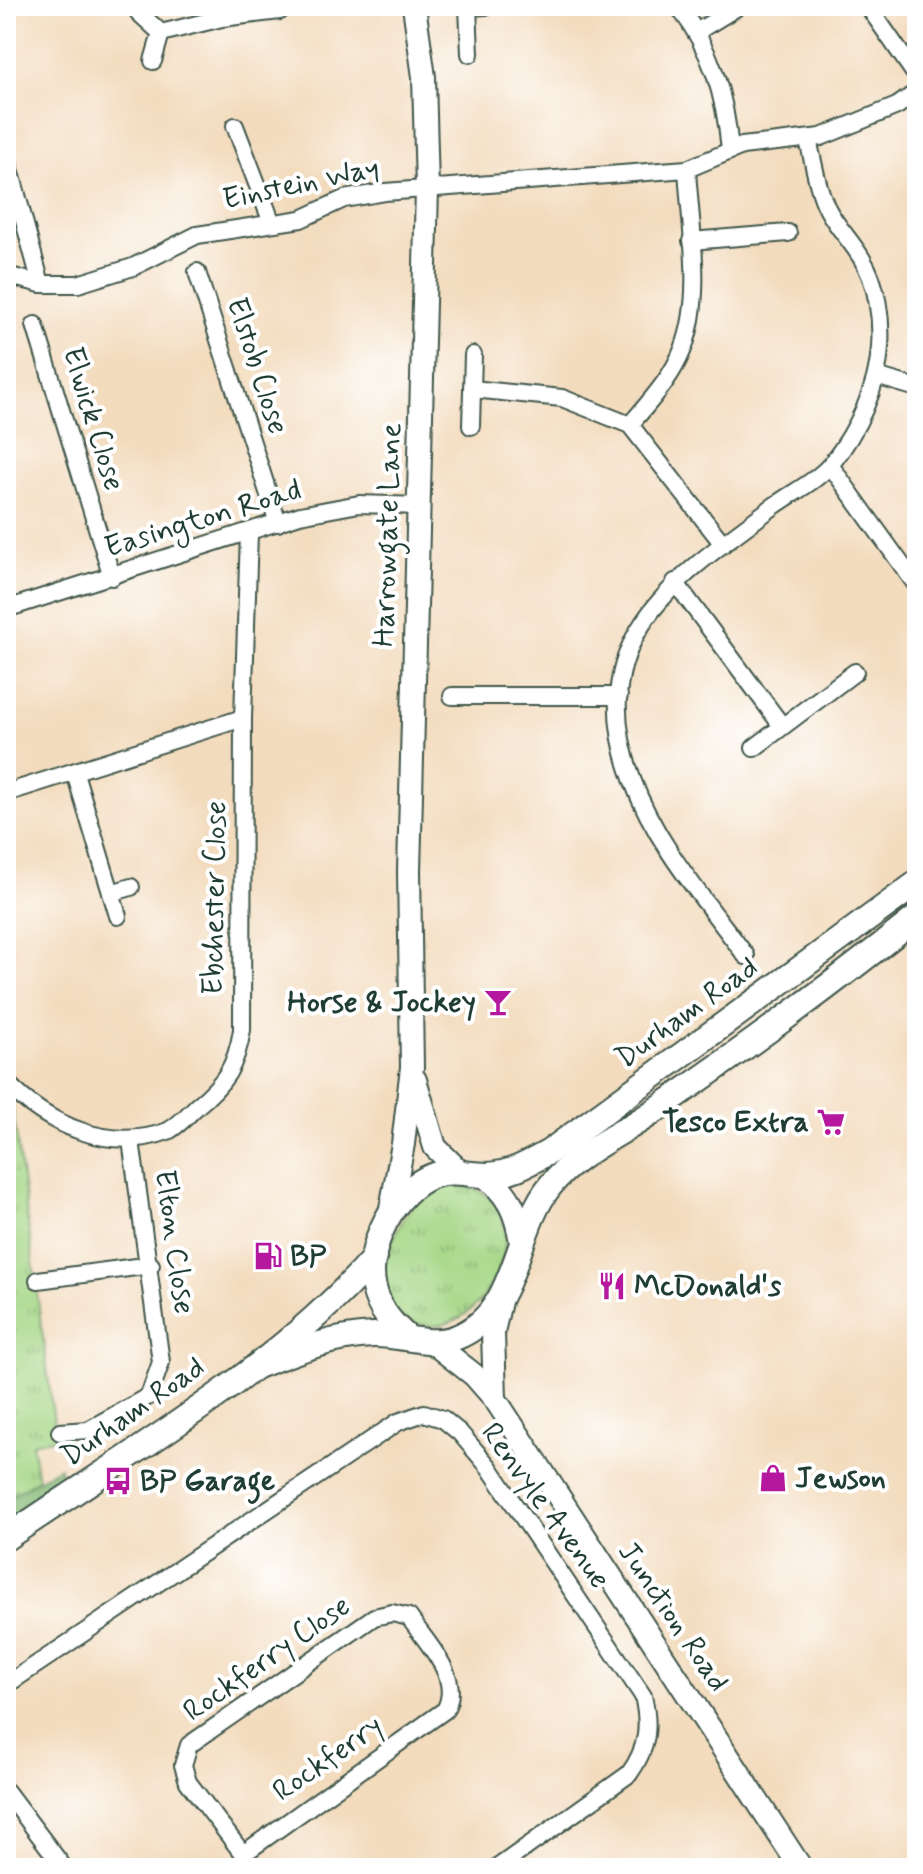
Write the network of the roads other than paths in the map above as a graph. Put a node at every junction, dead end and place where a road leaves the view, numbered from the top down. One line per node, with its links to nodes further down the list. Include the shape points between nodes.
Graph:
1 (414, 6): 20 (street, Harrowgate Lane, via 424,77)
2 (474, 6): 11 (street)
3 (678, 6): 9 (street)
4 (739, 6): 9 (street)
5 (868, 6): 13 (street)
6 (280, 11): 8 (street)
7 (138, 12): 10 (street)
8 (220, 12): 10 (street)
9 (698, 31): 17 (street, via 717,72)
10 (161, 33): 12 (street)
11 (470, 54)
12 (153, 61)
13 (917, 77)
14 (917, 92): 16 (street, Einstein Way, via 857,125)
15 (235, 126): 21 (street)
16 (808, 140): 17 (street, Einstein Way); 29 (street, via 829,213 871,278 879,313)
17 (730, 150): 19 (street, Einstein Way)
18 (6, 154): 26 (street)
19 (687, 169): 20 (street, Einstein Way); 23 (street)
20 (427, 189): 21 (street, Einstein Way, via 344,199 301,219); 35 (street, Harrowgate Lane)
21 (272, 223): 26 (street, Einstein Way, via 197,235 133,267 78,284)
22 (788, 233): 23 (street)
23 (691, 241): 32 (street, via 693,296 684,348)
24 (197, 272): 36 (street, Elstob Close)
25 (6, 275): 26 (street, Einstein Way)
26 (41, 284)
27 (35, 325): 39 (street, Elwick Close)
28 (473, 355): 31 (street)
29 (876, 376): 30 (street); 34 (street, via 863,413)
30 (917, 388)
31 (472, 389): 32 (street, via 562,398); 33 (street)
32 (630, 425): 38 (street)
33 (471, 426)
34 (830, 465): 38 (street); 41 (street)
35 (420, 506): 36 (street, Easington Road, via 359,504); 57 (street, Harrowgate Lane, via 409,871)
36 (278, 523): 37 (street, Easington Road)
37 (249, 533): 39 (street, Easington Road); 46 (street, Ebchester Close)
38 (723, 544): 40 (street)
39 (112, 577): 42 (street, Easington Road)
40 (675, 582): 45 (street, via 640,626); 47 (street)
41 (917, 586)
42 (6, 609)
43 (855, 672): 47 (street)
44 (452, 696): 45 (street)
45 (619, 696): 56 (street, via 624,752 644,807 670,854)
46 (243, 718): 49 (street); 59 (street, Ebchester Close, via 245,873 237,1060 216,1090 171,1130)
47 (782, 726): 48 (street)
48 (754, 748)
49 (75, 773): 50 (street); 53 (street)
50 (6, 793)
51 (917, 883): 61 (main road, Durham Road, via 549,1152 514,1171)
52 (131, 887): 53 (street)
53 (111, 893): 54 (street)
54 (118, 916)
55 (917, 917): 63 (main road, Durham Road, via 653,1112 577,1161 549,1186)
56 (746, 956)
57 (412, 1067): 60 (street, Harrowgate Lane, via 435,1147); 62 (street, Harrowgate Lane)
58 (6, 1082): 59 (street, Ebchester Close, via 67,1129)
59 (131, 1140): 65 (street, Elton Close)
60 (459, 1171): 61 (main road, Durham Road); 62 (main road, Durham Road, via 432,1176 407,1190)
61 (485, 1175): 63 (main road, via 503,1188 517,1212)
62 (389, 1215): 64 (main road, Durham Road)
63 (522, 1242): 67 (main road, Durham Road)
64 (374, 1258): 68 (main road, Durham Road, via 373,1287 388,1320); 69 (main road, Durham Road)
65 (151, 1265): 66 (street); 71 (street, Elton Close, via 161,1362 149,1396 88,1430)
66 (38, 1280)
67 (501, 1297): 68 (main road, Durham Road, via 484,1320 457,1338); 70 (street, via 493,1332)
68 (420, 1340): 69 (main road, Durham Road, via 376,1335 325,1340); 70 (street, Junction Road, via 474,1375)
69 (257, 1366): 72 (main road, Durham Road)
70 (495, 1399): 79 (street, Junction Road)
71 (60, 1432)
72 (6, 1538)
73 (6, 1685): 78 (street, Renvyle Avenue, via 398,1422 424,1413 443,1419 489,1467 643,1696 650,1725 641,1758 629,1774)
74 (445, 1710): 76 (street, Rockferry); 76 (street, Rockferry Close, via 453,1696 450,1679 409,1617 392,1613 374,1617 189,1745 183,1765 188,1782)
75 (6, 1791): 77 (street)
76 (242, 1861)
77 (64, 1868)
78 (497, 1868)
79 (801, 1868)

